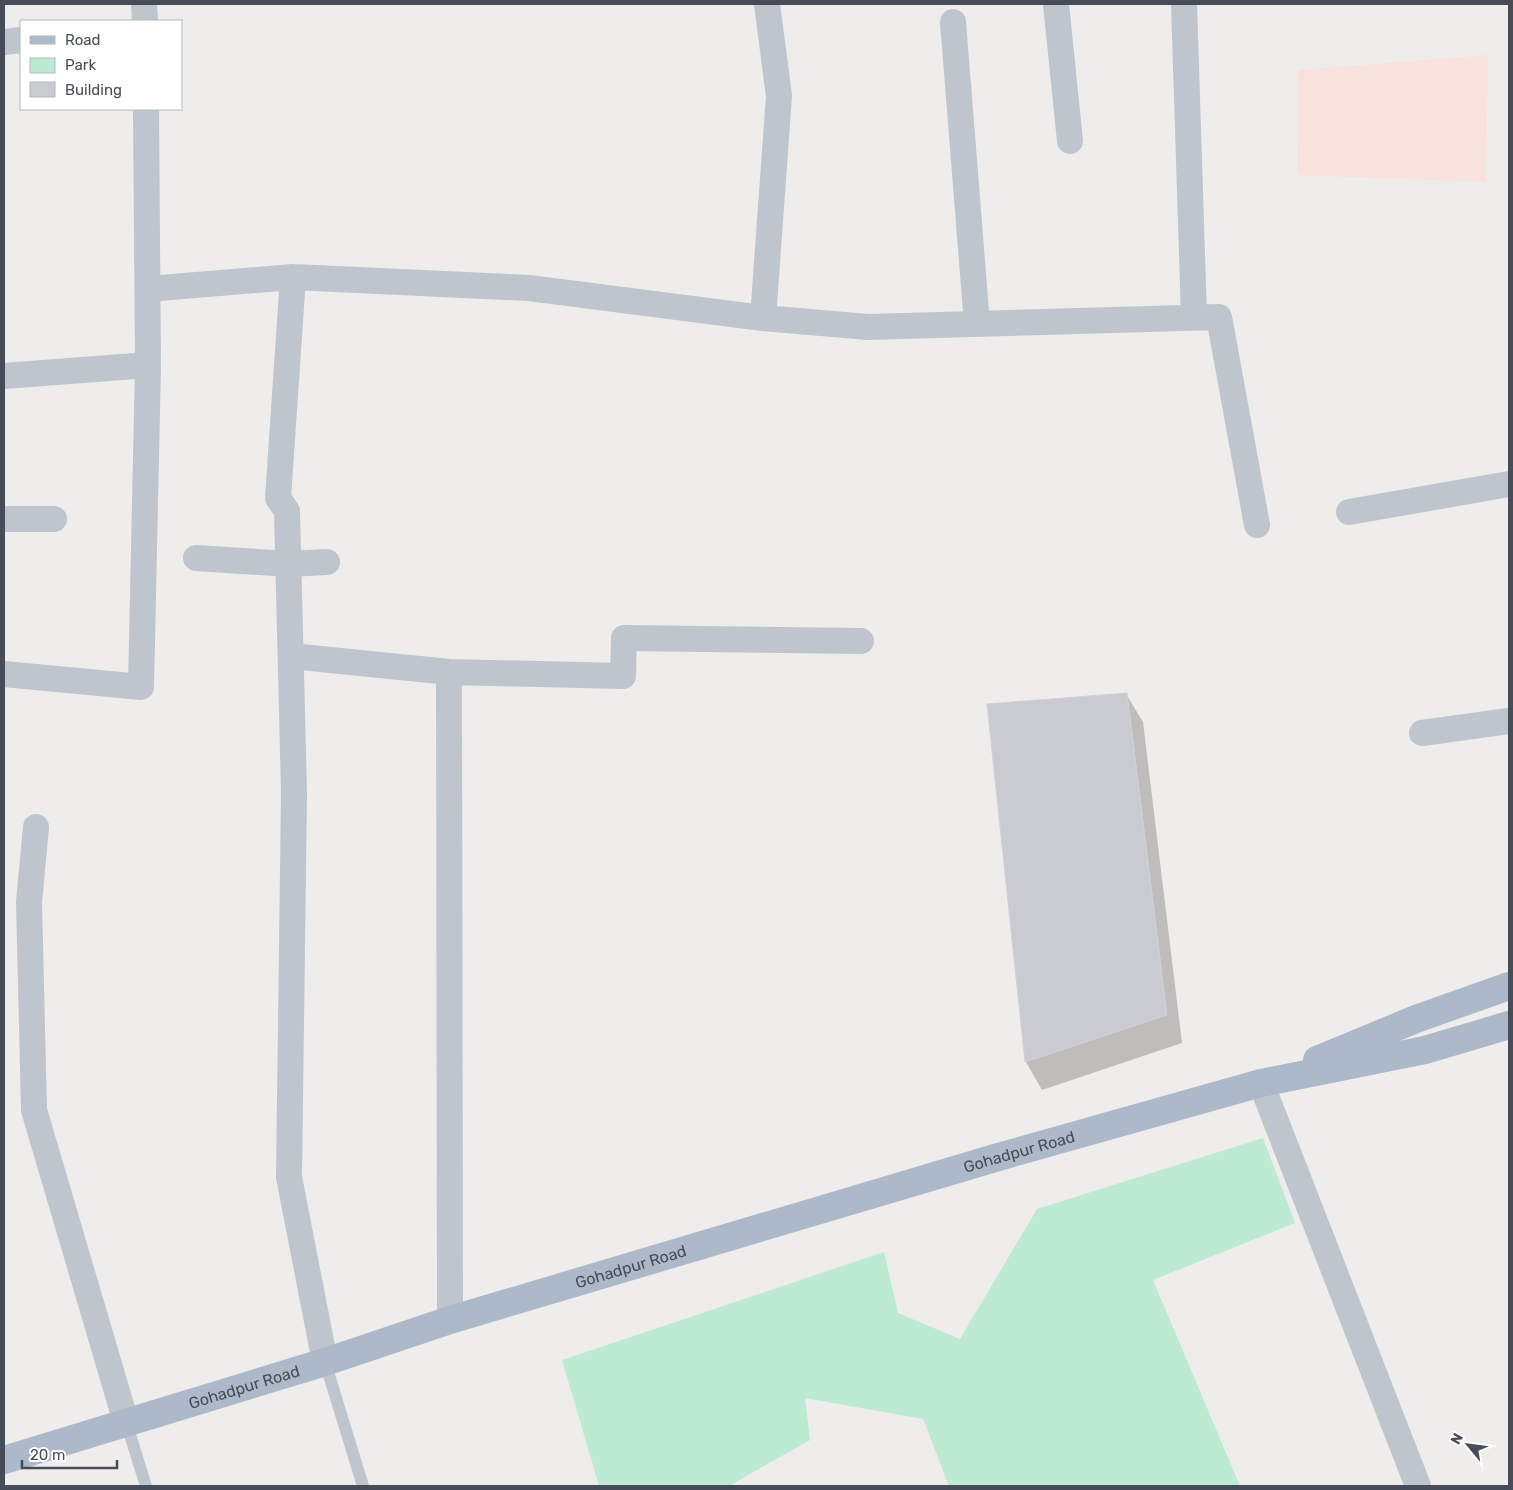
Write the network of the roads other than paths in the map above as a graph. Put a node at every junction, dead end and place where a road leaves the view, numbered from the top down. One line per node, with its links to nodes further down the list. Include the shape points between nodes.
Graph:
1 (144, 4): 5 (street)
2 (766, 4): 14 (street, via 779,96)
3 (1056, 4): 10 (street)
4 (1184, 4): 13 (street)
5 (145, 20)
6 (953, 22): 15 (street)
7 (20, 40): 8 (street)
8 (4, 42)
9 (146, 110): 12 (street)
10 (1070, 141)
11 (293, 277): 12 (street); 14 (street, via 528,288); 25 (street, via 278,498 287,511)
12 (148, 289): 16 (street)
13 (1194, 317): 15 (street); 22 (street, via 1219,316)
14 (763, 318): 15 (street, via 868,327)
15 (977, 324)
16 (148, 365): 17 (street); 29 (street, via 141,686)
17 (4, 376)
18 (1509, 484): 19 (street)
19 (1349, 512)
20 (4, 519): 21 (street)
21 (54, 519)
22 (1257, 525)
23 (196, 558): 25 (street)
24 (327, 562): 25 (street)
25 (289, 564): 27 (street)
26 (861, 641): 28 (street, via 624,638 623,676)
27 (291, 656): 28 (street); 37 (street, via 294,793 289,1177)
28 (449, 672): 36 (street)
29 (4, 674)
30 (1509, 721): 31 (street)
31 (1422, 733)
32 (36, 826): 38 (street, via 30,902 34,1110)
33 (1509, 986): 35 (main road, via 1416,1018)
34 (1509, 1025): 35 (main road, via 1425,1050)
35 (1261, 1083): 36 (main road, Gohadpur Road, via 985,1161); 42 (street)
36 (450, 1320): 37 (main road, Gohadpur Road)
37 (325, 1362): 38 (main road, Gohadpur Road); 41 (lane)
38 (126, 1422): 39 (main road, Gohadpur Road); 40 (lane)
39 (4, 1460)
40 (146, 1486)
41 (363, 1486)
42 (1418, 1486)

